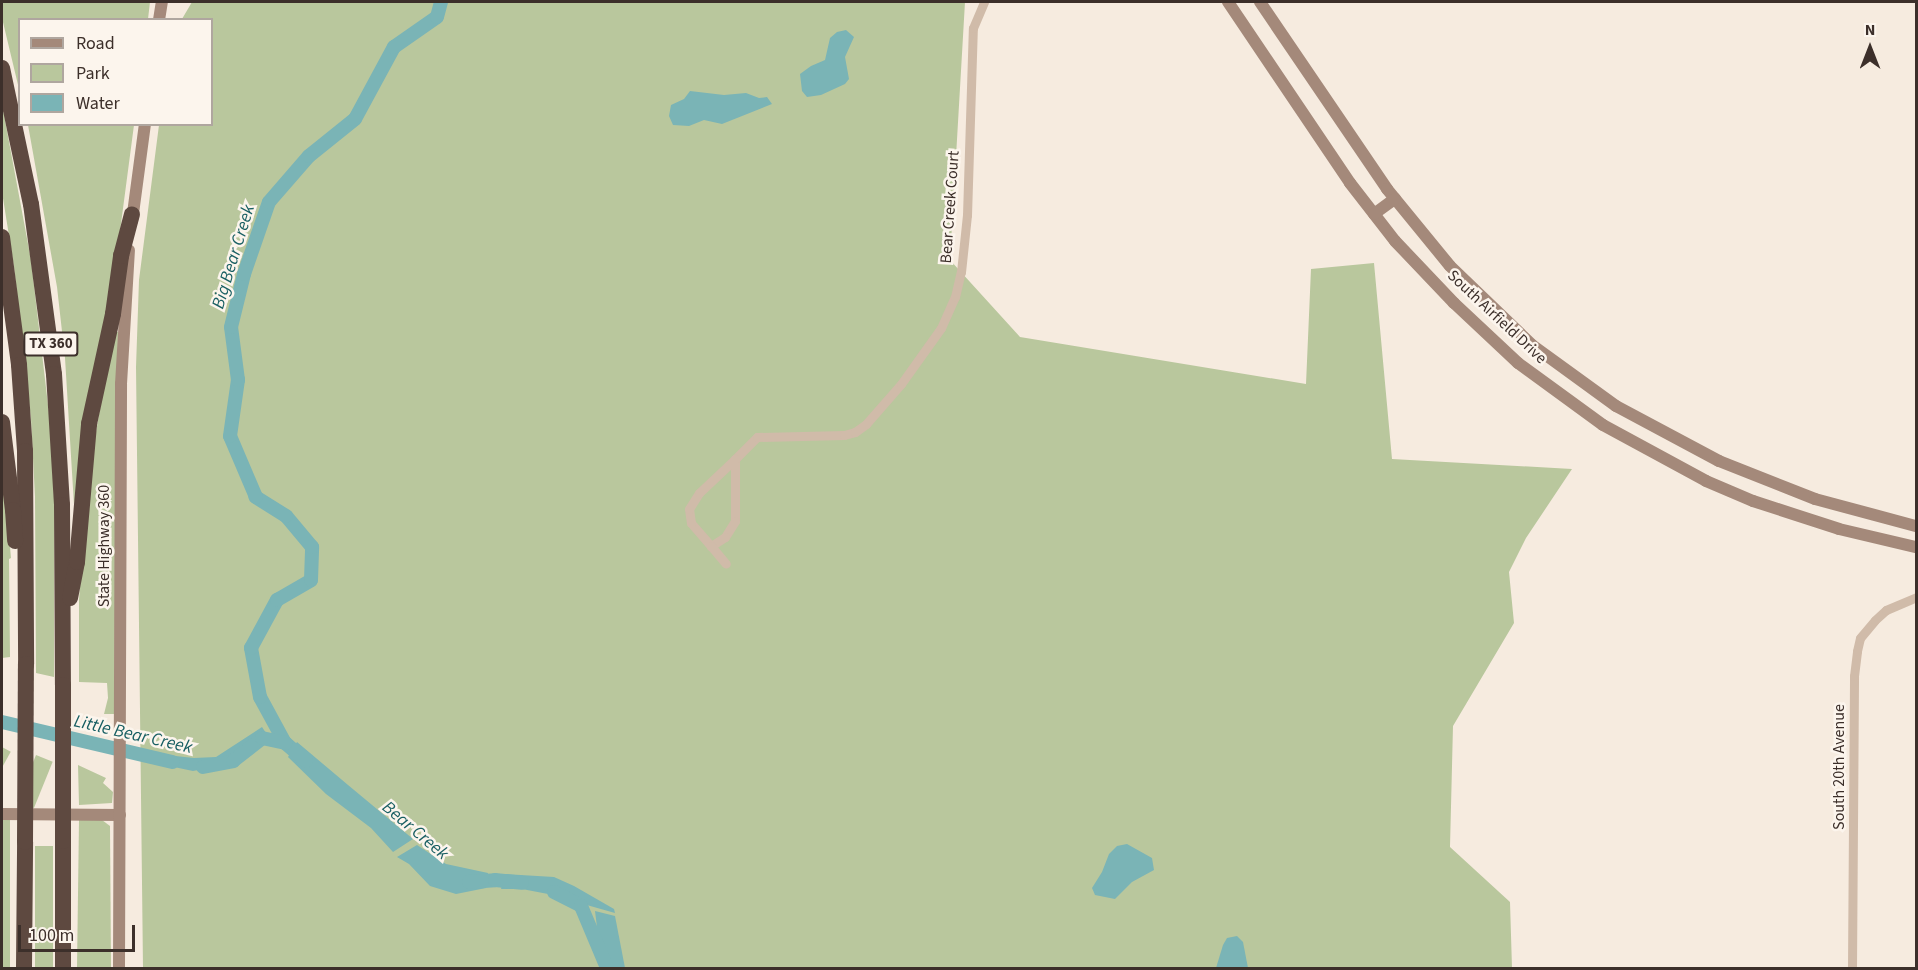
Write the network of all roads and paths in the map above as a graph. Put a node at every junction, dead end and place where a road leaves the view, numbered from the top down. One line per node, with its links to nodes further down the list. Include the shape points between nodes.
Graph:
1 (162, 2): 5 (main road)
2 (984, 2): 13 (street, Bear Creek Court, via 973,28 967,215 961,272 941,328 902,384 855,432 757,437)
3 (1228, 2): 10 (main road, South Airfield Drive)
4 (1260, 2): 8 (main road, South Airfield Drive)
5 (159, 18)
6 (2, 68): 19 (highway, TX 360, via 31,204 48,317 58,432)
7 (145, 126): 9 (main road, State Highway 360)
8 (1395, 199): 10 (main road); 14 (main road, South Airfield Drive, via 1450,266 1532,345 1616,406 1737,469 1815,499)
9 (132, 214): 19 (highway, via 89,424 77,562); 22 (main road, State Highway 360, via 121,384)
10 (1374, 214): 16 (main road, South Airfield Drive, via 1454,303 1518,363 1603,425 1706,481 1753,501 1855,534)
11 (2, 237): 20 (highway, TX 360, via 26,451)
12 (2, 422): 20 (highway, via 14,510 17,608)
13 (735, 459): 15 (street, via 735,521 725,537); 15 (street, Bear Creek Court, via 699,493 689,509 691,523)
14 (1917, 526)
15 (711, 546): 17 (street, Bear Creek Court)
16 (1917, 547)
17 (726, 564)
18 (1917, 597): 28 (street, South 20th Avenue, via 1886,610 1860,638 1857,651)
19 (64, 625): 26 (highway, TX 360, bridge)
20 (25, 629): 23 (highway, TX 360, bridge)
21 (2, 814): 22 (main road)
22 (120, 815): 27 (main road, State Highway 360)
23 (24, 884): 24 (highway, via 16,914); 25 (highway, TX 360)
24 (15, 969)
25 (24, 969)
26 (63, 969)
27 (119, 969)
28 (1852, 969)

